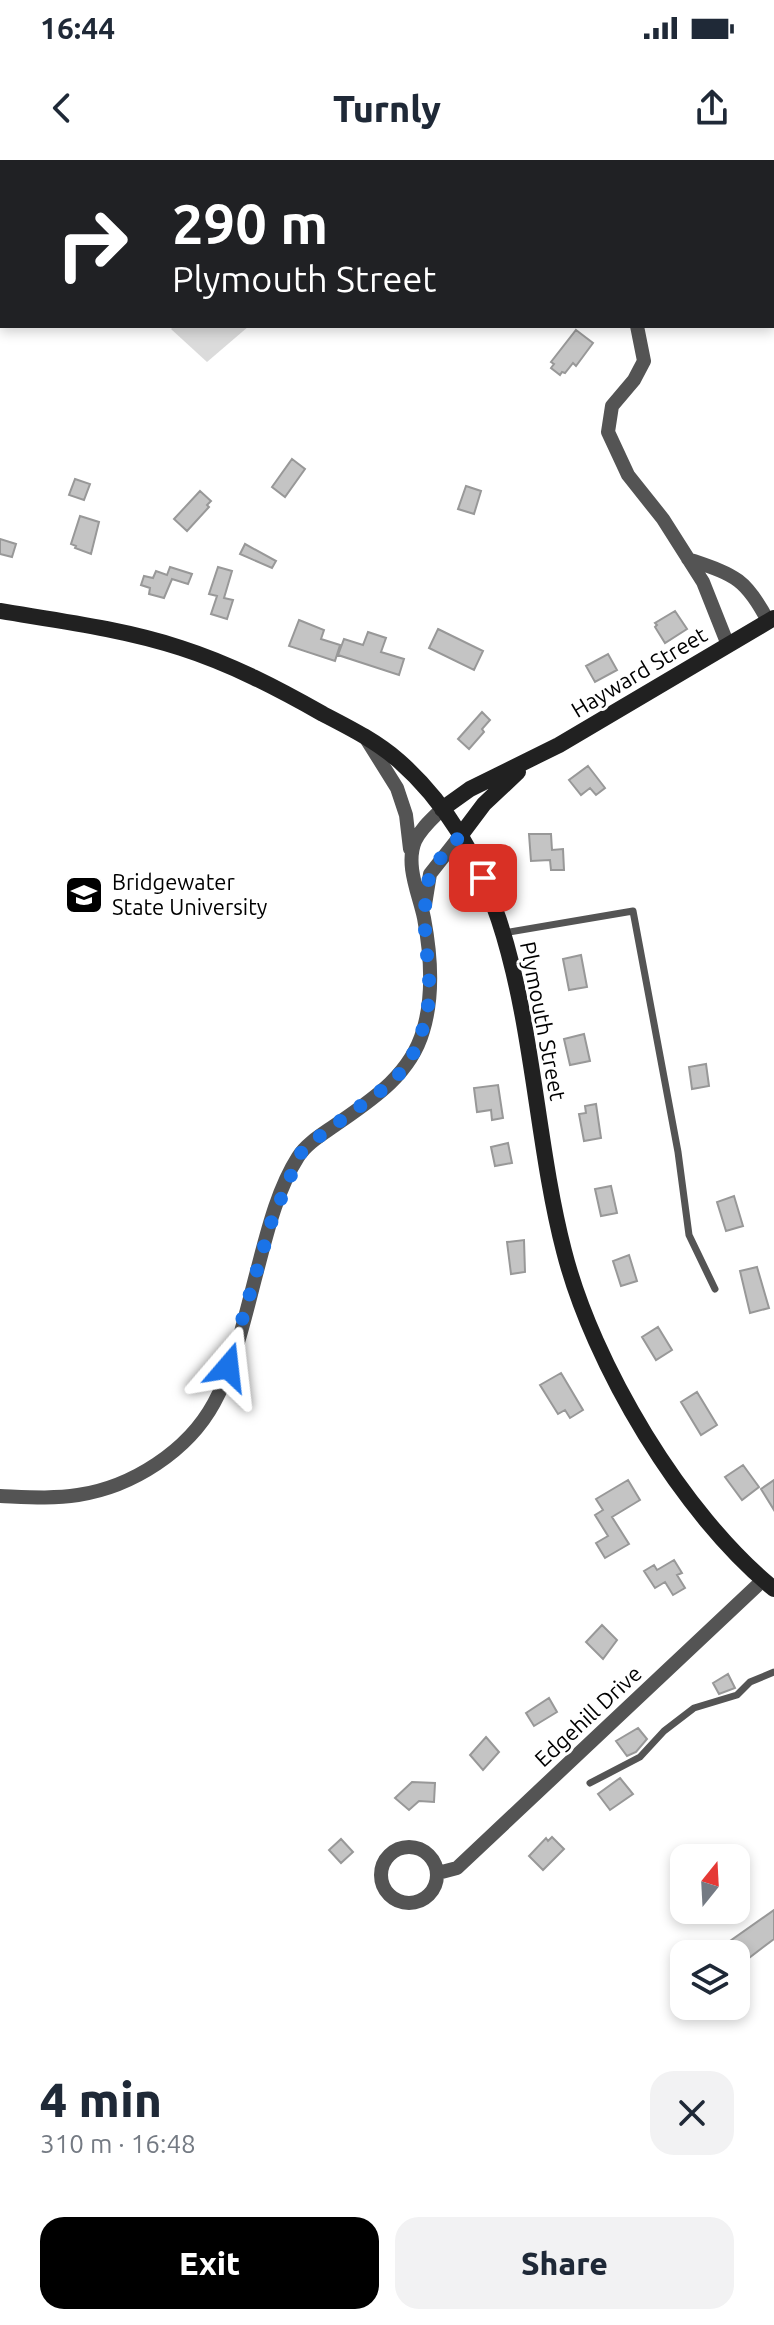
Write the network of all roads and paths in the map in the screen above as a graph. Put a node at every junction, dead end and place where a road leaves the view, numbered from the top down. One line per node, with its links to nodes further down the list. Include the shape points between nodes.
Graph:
1 (37, 160): 2 (path)
2 (48, 160)
3 (637, 328): 4 (street, via 644,361 612,406 608,432 628,475)
4 (688, 559): 6 (street, via 732,574); 7 (street)
5 (0, 611): 8 (main road, Plymouth Street, via 180,647 252,676)
6 (771, 620): 7 (main road, Hayward Street)
7 (728, 645): 9 (main road, Hayward Street)
8 (365, 737): 10 (main road, Plymouth Street, via 399,762); 12 (street, via 402,800)
9 (527, 763): 10 (main road, Hayward Street); 11 (main road, Hayward Street)
10 (442, 809): 11 (main road, Plymouth Street); 12 (street, via 415,841)
11 (460, 836): 13 (street, via 430,874); 14 (main road, Plymouth Street)
12 (414, 877): 13 (street)
13 (424, 917): 16 (street, via 430,992 416,1049 386,1087 300,1154 272,1220 222,1385 205,1416 173,1451 113,1486 70,1496)
14 (504, 933): 15 (lane, via 633,911 689,1235); 17 (main road, Plymouth Street, via 557,1222 583,1311 616,1382 662,1458 716,1532)
15 (715, 1289)
16 (0, 1496)
17 (768, 1584): 20 (street, Edgehill Drive, via 459,1867)
18 (774, 1672): 19 (lane, via 750,1682 737,1695 694,1708 640,1757)
19 (590, 1783)
20 (438, 1873): 20 (street, Edgehill Drive, via 426,1852 407,1847 389,1855 381,1877 393,1898 412,1903 429,1895)

